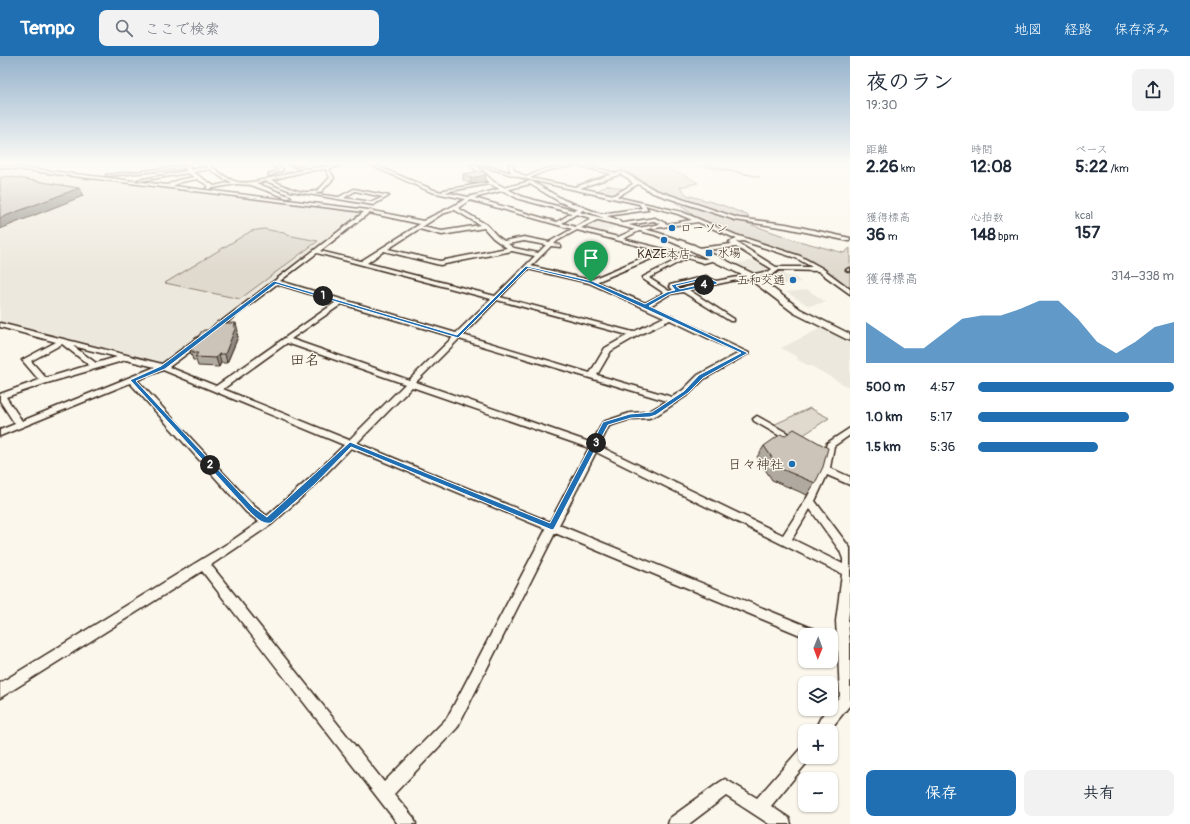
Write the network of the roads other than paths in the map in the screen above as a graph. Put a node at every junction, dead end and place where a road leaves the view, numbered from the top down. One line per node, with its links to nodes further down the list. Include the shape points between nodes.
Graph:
1 (293, 200): 14 (street)
2 (345, 200): 3 (street, via 372,204)
3 (380, 200)
4 (467, 200): 12 (street)
5 (477, 200): 19 (street)
6 (529, 200): 15 (main road)
7 (560, 200): 13 (street)
8 (624, 200): 11 (street)
9 (667, 200): 17 (street)
10 (680, 200): 28 (street, via 737,219)
11 (642, 204): 16 (street, via 646,209); 17 (street, via 680,213)
12 (455, 208): 18 (street, via 440,212); 22 (street)
13 (583, 208): 15 (street); 16 (street)
14 (368, 211): 18 (street); 36 (street)
15 (575, 213): 16 (main road); 19 (street)
16 (599, 217): 20 (main road); 24 (street)
17 (697, 221): 21 (street); 27 (street)
18 (424, 223): 23 (street)
19 (559, 223): 24 (street)
20 (622, 225): 21 (street, via 655,220); 25 (main road)
21 (666, 225): 25 (street)
22 (485, 226): 23 (street, via 442,233); 29 (street)
23 (418, 227): 33 (street)
24 (577, 228): 26 (street); 30 (street)
25 (640, 229): 26 (street); 35 (main road)
26 (619, 239): 37 (street)
27 (742, 239): 31 (street, via 732,241); 44 (street, via 788,253)
28 (849, 239)
29 (503, 243): 30 (street, via 524,239); 34 (street)
30 (550, 244): 32 (street); 38 (street)
31 (737, 244): 35 (street); 43 (street)
32 (558, 246)
33 (383, 249): 34 (street, via 440,263); 41 (street)
34 (512, 249): 38 (street)
35 (698, 250): 40 (main road)
36 (315, 251): 41 (street); 46 (street)
37 (664, 251): 39 (street); 47 (street)
38 (539, 255): 42 (street)
39 (686, 257): 40 (street, via 704,261); 51 (street, via 645,278)
40 (716, 259): 45 (main road)
41 (362, 263): 52 (street)
42 (527, 267): 47 (street); 52 (street)
43 (774, 269): 44 (street); 45 (street, via 772,273)
44 (820, 269): 50 (street)
45 (751, 276): 48 (street); 60 (main road, via 797,311)
46 (276, 282): 53 (street); 65 (street)
47 (591, 282): 54 (street)
48 (716, 283): 49 (street); 49 (street, via 706,278 672,286)
49 (682, 290): 51 (street); 56 (street)
50 (850, 292)
51 (668, 293): 54 (street)
52 (496, 298): 58 (street); 59 (street)
53 (341, 302): 59 (street); 61 (street)
54 (645, 306): 55 (street)
55 (670, 317): 58 (street); 72 (street, via 745,353 701,377 686,392)
56 (732, 320)
57 (0, 325): 62 (street)
58 (634, 334): 66 (street, via 608,350)
59 (458, 336): 66 (street); 69 (street)
60 (850, 338)
61 (286, 340): 69 (street); 70 (street)
62 (62, 341): 63 (street); 64 (street); 68 (street, via 26,360)
63 (124, 357): 64 (street); 65 (street)
64 (95, 366): 68 (street)
65 (163, 367): 67 (street); 70 (street)
66 (592, 376): 72 (street)
67 (132, 380): 74 (street); 83 (street, via 250,508)
68 (44, 381): 71 (street)
69 (410, 383): 77 (street); 79 (street)
70 (216, 389): 77 (street)
71 (1, 397): 74 (street)
72 (672, 400): 79 (street, via 650,415 630,416 606,424)
73 (757, 419): 78 (street)
74 (20, 425): 76 (street)
75 (847, 430): 80 (street, via 824,451)
76 (0, 433)
77 (350, 444): 83 (street); 84 (street)
78 (804, 445)
79 (594, 447): 84 (street); 85 (street)
80 (825, 470): 81 (street); 82 (street)
81 (850, 481)
82 (809, 501): 85 (street); 87 (street, via 846,549 849,559)
83 (268, 521): 86 (street)
84 (552, 527): 88 (street); 94 (street, via 452,723)
85 (785, 541): 87 (street)
86 (204, 564): 90 (street); 94 (street)
87 (848, 572): 89 (street, via 842,621)
88 (798, 628)
89 (847, 648): 91 (street)
90 (0, 690)
91 (848, 698): 92 (street)
92 (825, 724)
93 (798, 762): 95 (street)
94 (384, 793): 96 (street)
95 (759, 808): 97 (street, via 725,786); 98 (street)
96 (408, 824)
97 (676, 824)
98 (783, 824)

